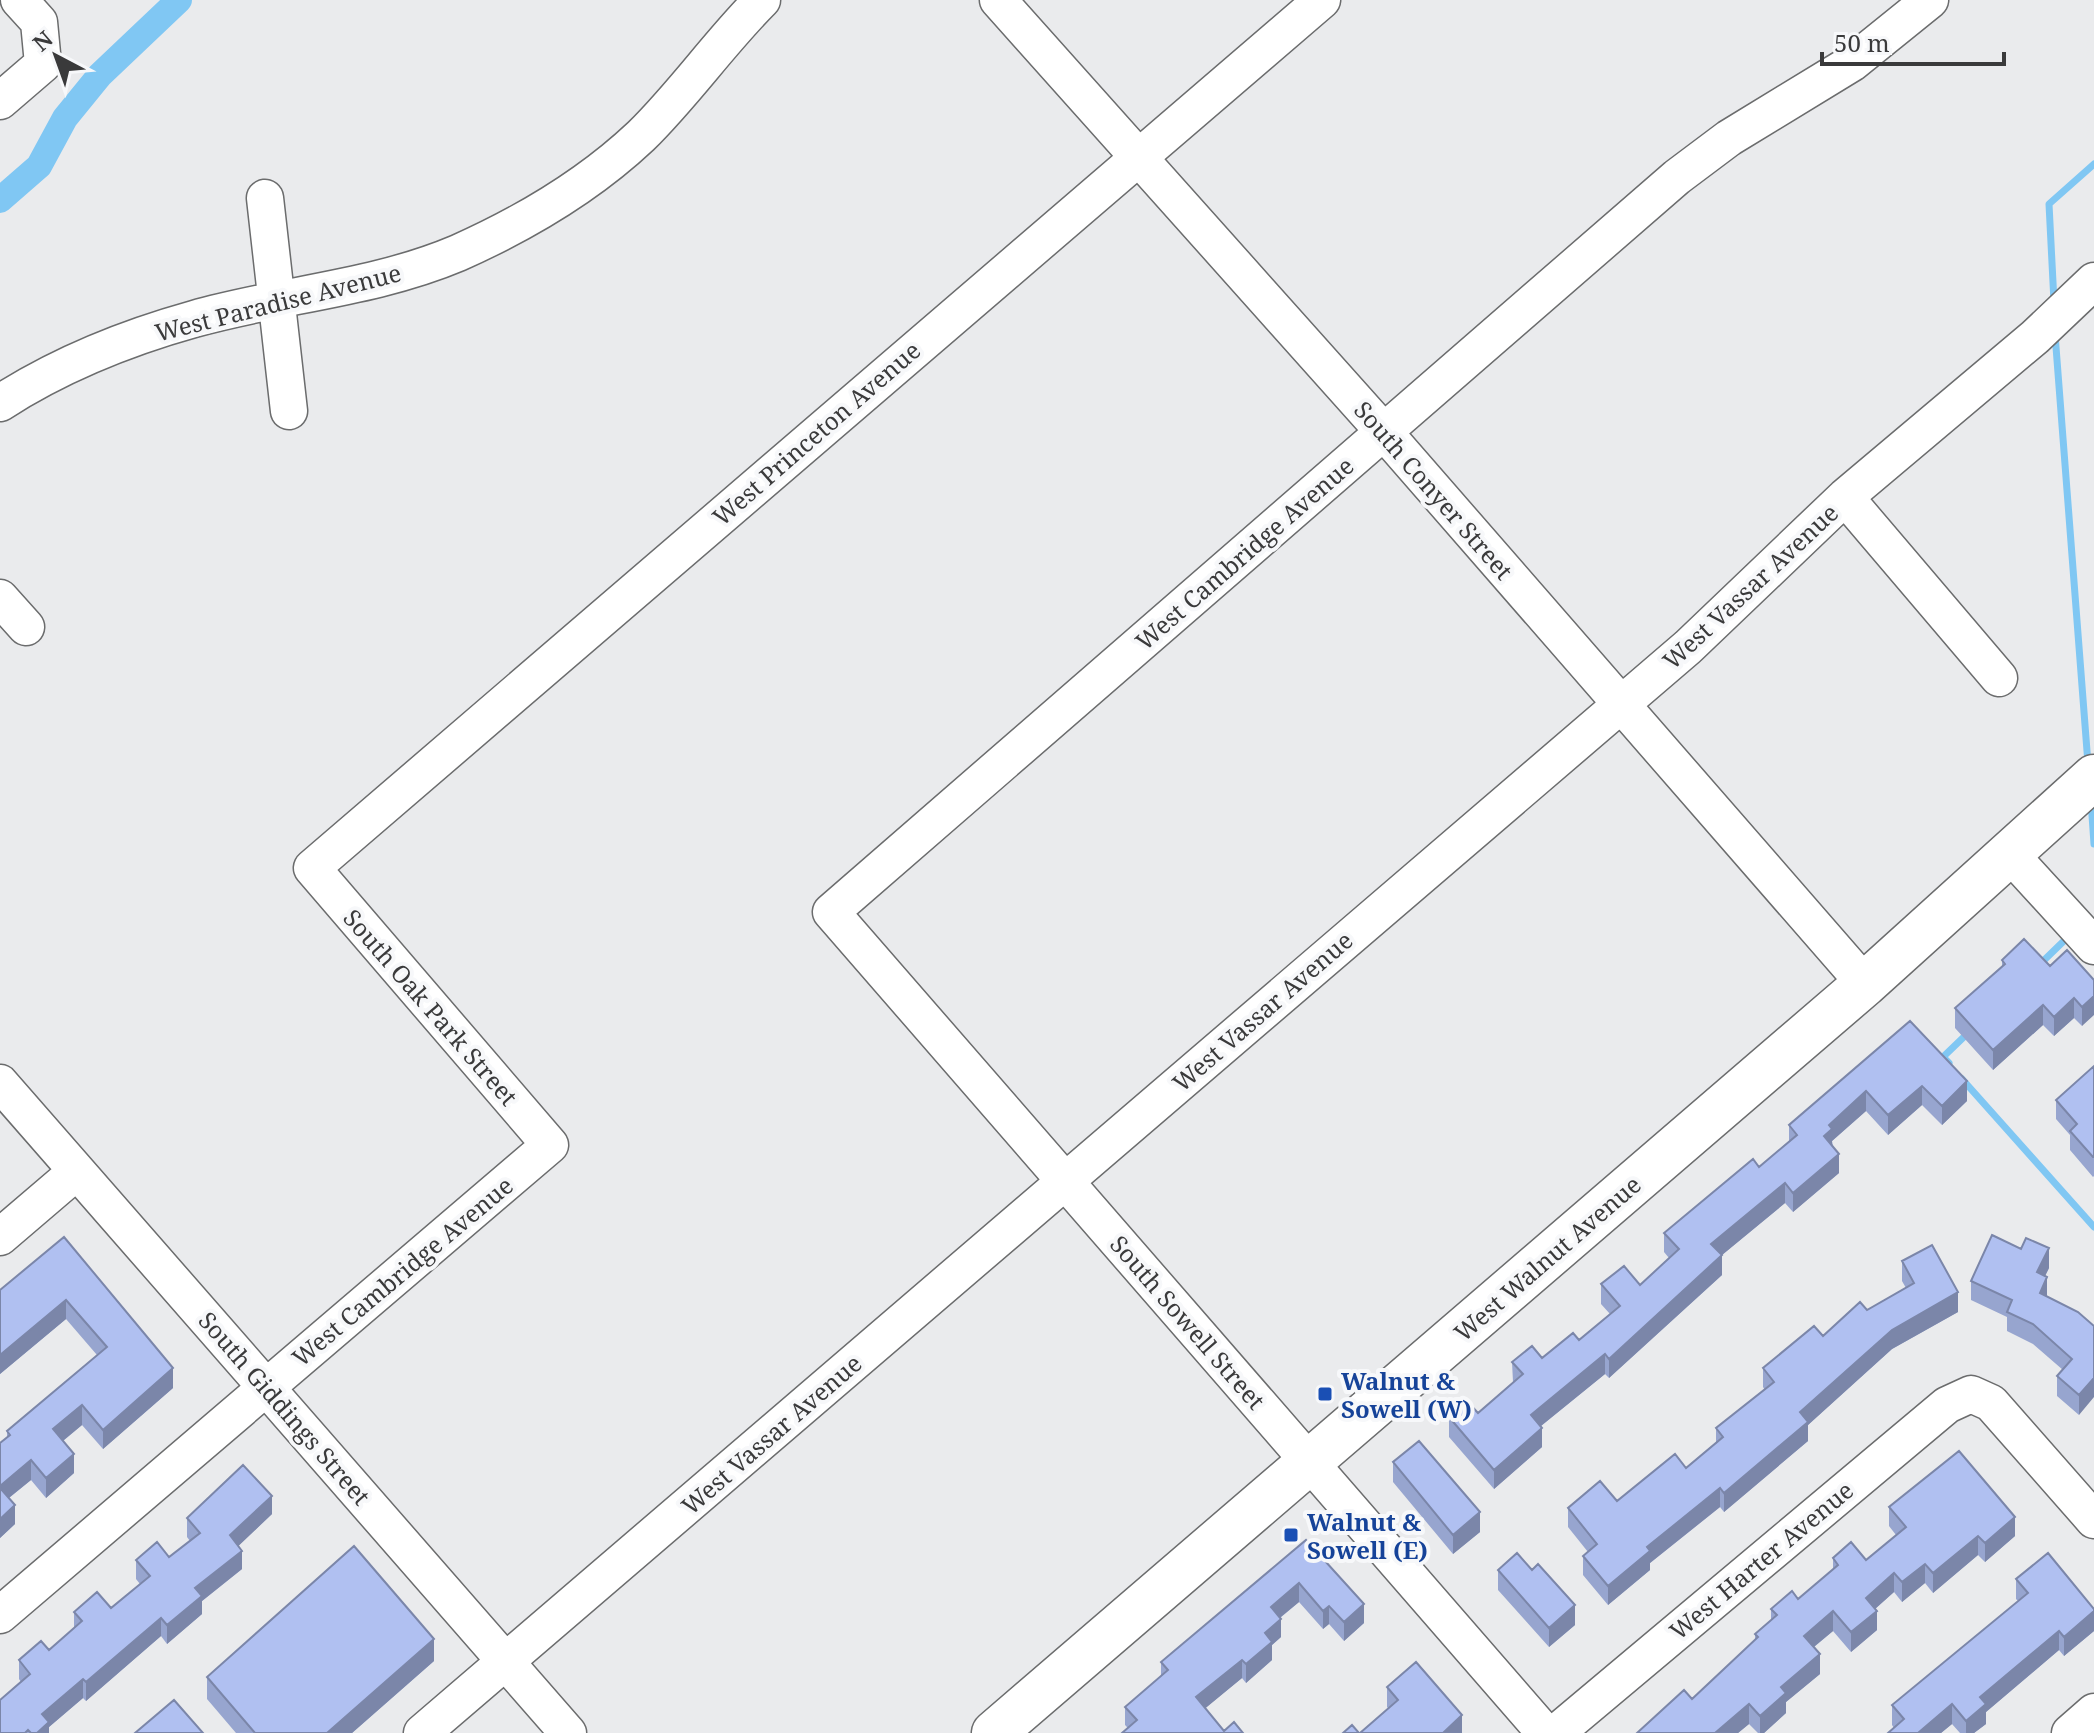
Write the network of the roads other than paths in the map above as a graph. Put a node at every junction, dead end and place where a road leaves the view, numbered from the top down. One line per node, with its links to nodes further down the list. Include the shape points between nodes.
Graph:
1 (19, 0): 6 (street, via 39,22 43,64)
2 (762, 0): 10 (street, West Paradise Avenue, via 640,137 527,219 456,253 360,285)
3 (998, 0): 7 (street, South Conyer Street)
4 (1322, 0): 7 (street, West Princeton Avenue)
5 (1930, 0): 13 (street, West Cambridge Avenue, via 1852,63 1729,138 1677,177)
6 (0, 101)
7 (1136, 157): 13 (street, South Conyer Street); 21 (street, West Princeton Avenue)
8 (265, 198): 10 (street)
9 (2094, 281): 14 (street, West Vassar Avenue)
10 (277, 302): 11 (street, West Paradise Avenue, via 195,318 108,347); 12 (street)
11 (0, 403)
12 (289, 411)
13 (1384, 432): 18 (street, South Conyer Street); 22 (street, West Cambridge Avenue)
14 (1845, 497): 17 (street); 18 (street, West Vassar Avenue)
15 (0, 598): 16 (street)
16 (26, 627)
17 (1999, 678)
18 (1621, 705): 24 (street, South Conyer Street); 28 (street, West Vassar Avenue)
19 (2094, 777): 20 (main road, West Walnut Avenue)
20 (2009, 853): 23 (street); 24 (main road, West Walnut Avenue)
21 (312, 868): 26 (street, South Oak Park Street)
22 (831, 912): 28 (street, South Sowell Street)
23 (2094, 946)
24 (1865, 984): 31 (main road, West Walnut Avenue)
25 (0, 1083): 27 (street, South Giddings Street)
26 (550, 1145): 30 (street, West Cambridge Avenue)
27 (76, 1172): 29 (street); 30 (street, South Giddings Street)
28 (1063, 1181): 31 (street, South Sowell Street); 34 (street, West Vassar Avenue)
29 (0, 1237)
30 (267, 1386): 33 (street, West Cambridge Avenue); 34 (street, South Giddings Street)
31 (1311, 1462): 38 (main road, West Walnut Avenue); 39 (street, South Sowell Street)
32 (2094, 1520): 40 (street, West Harter Avenue, via 1991,1403 1971,1394 1947,1405)
33 (0, 1615)
34 (506, 1662): 36 (street, West Vassar Avenue); 37 (street, South Giddings Street)
35 (2094, 1712): 41 (street)
36 (422, 1733)
37 (568, 1733)
38 (994, 1733)
39 (1545, 1733)
40 (1556, 1733)
41 (2070, 1733)

